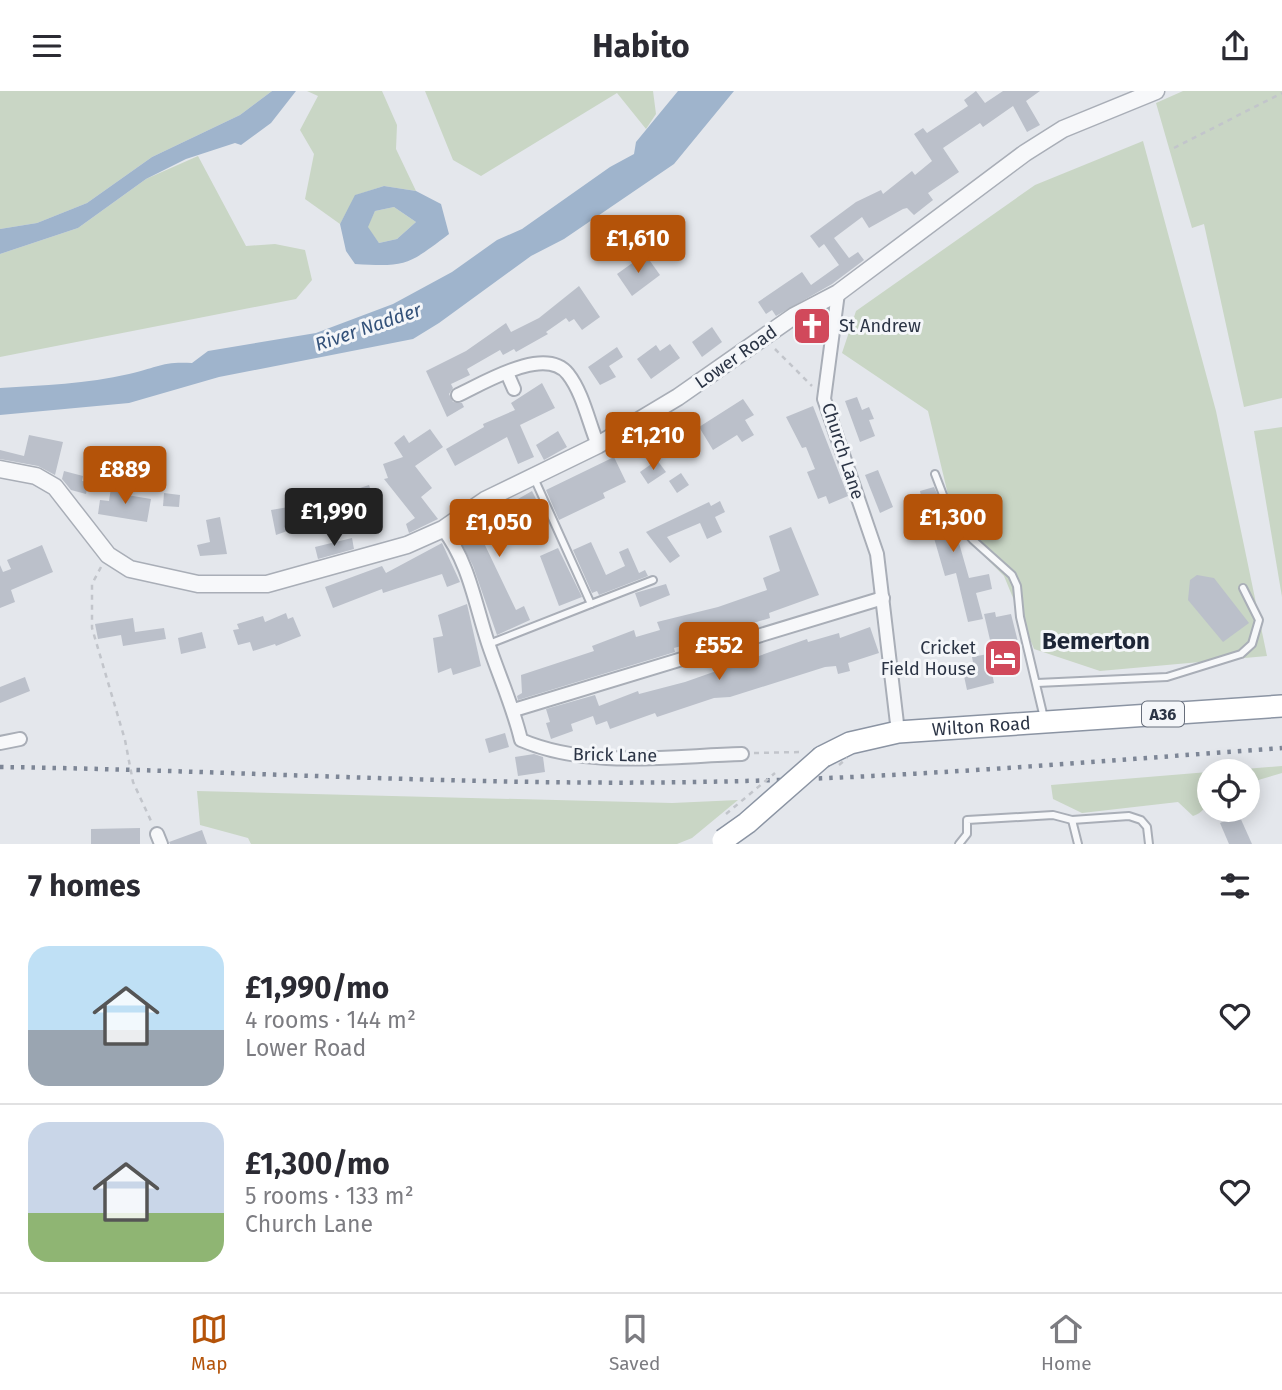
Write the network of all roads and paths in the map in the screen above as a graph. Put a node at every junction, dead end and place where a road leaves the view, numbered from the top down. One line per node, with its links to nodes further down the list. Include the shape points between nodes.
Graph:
1 (1156, 91): 4 (street, Lower Road, via 1063,129 1025,153)
2 (1282, 93): 3 (path)
3 (1174, 148)
4 (838, 293): 5 (street, Lower Road, via 815,303); 9 (street, Church Lane)
5 (765, 338): 9 (path); 10 (street, Lower Road)
6 (507, 373): 7 (street); 8 (street); 10 (street, via 537,362 556,365 567,373)
7 (514, 389)
8 (458, 395)
9 (824, 399): 18 (street, Church Lane, via 877,554)
10 (598, 445): 13 (street, Lower Road)
11 (0, 469): 15 (street, Lower Road, via 36,476 55,488)
12 (935, 474): 21 (lane, via 950,513 1012,575)
13 (533, 476): 14 (street, Lower Road, via 485,500); 19 (lane)
14 (443, 529): 15 (street, Lower Road, via 407,545 267,584 198,584 130,569); 20 (street, via 465,565)
15 (108, 555): 33 (path, via 92,584 92,628 133,782)
16 (653, 580): 19 (lane)
17 (1244, 588): 21 (lane, via 1259,620 1252,644 1241,655 1167,677)
18 (883, 598): 23 (street); 25 (street, Church Lane)
19 (591, 604): 20 (lane)
20 (489, 644): 23 (street)
21 (1037, 683): 24 (lane)
22 (1282, 706): 24 (highway, Wilton Road / A36)
23 (514, 710): 29 (street, Brick Lane, via 521,740 546,751 592,758)
24 (1045, 723): 25 (highway, Wilton Road / A36)
25 (898, 733): 34 (highway, Wilton Road / A36, bridge, via 850,743 822,757 747,824)
26 (20, 739): 27 (street)
27 (0, 743)
28 (800, 752): 29 (path)
29 (742, 754)
30 (779, 769): 31 (path, bridge)
31 (723, 817)
32 (1072, 820): 35 (lane, via 1053,815 967,820 967,834); 36 (lane); 37 (lane, via 1129,816 1147,827)
33 (159, 839)
34 (719, 842)
35 (959, 844)
36 (1078, 844)
37 (1149, 844)

